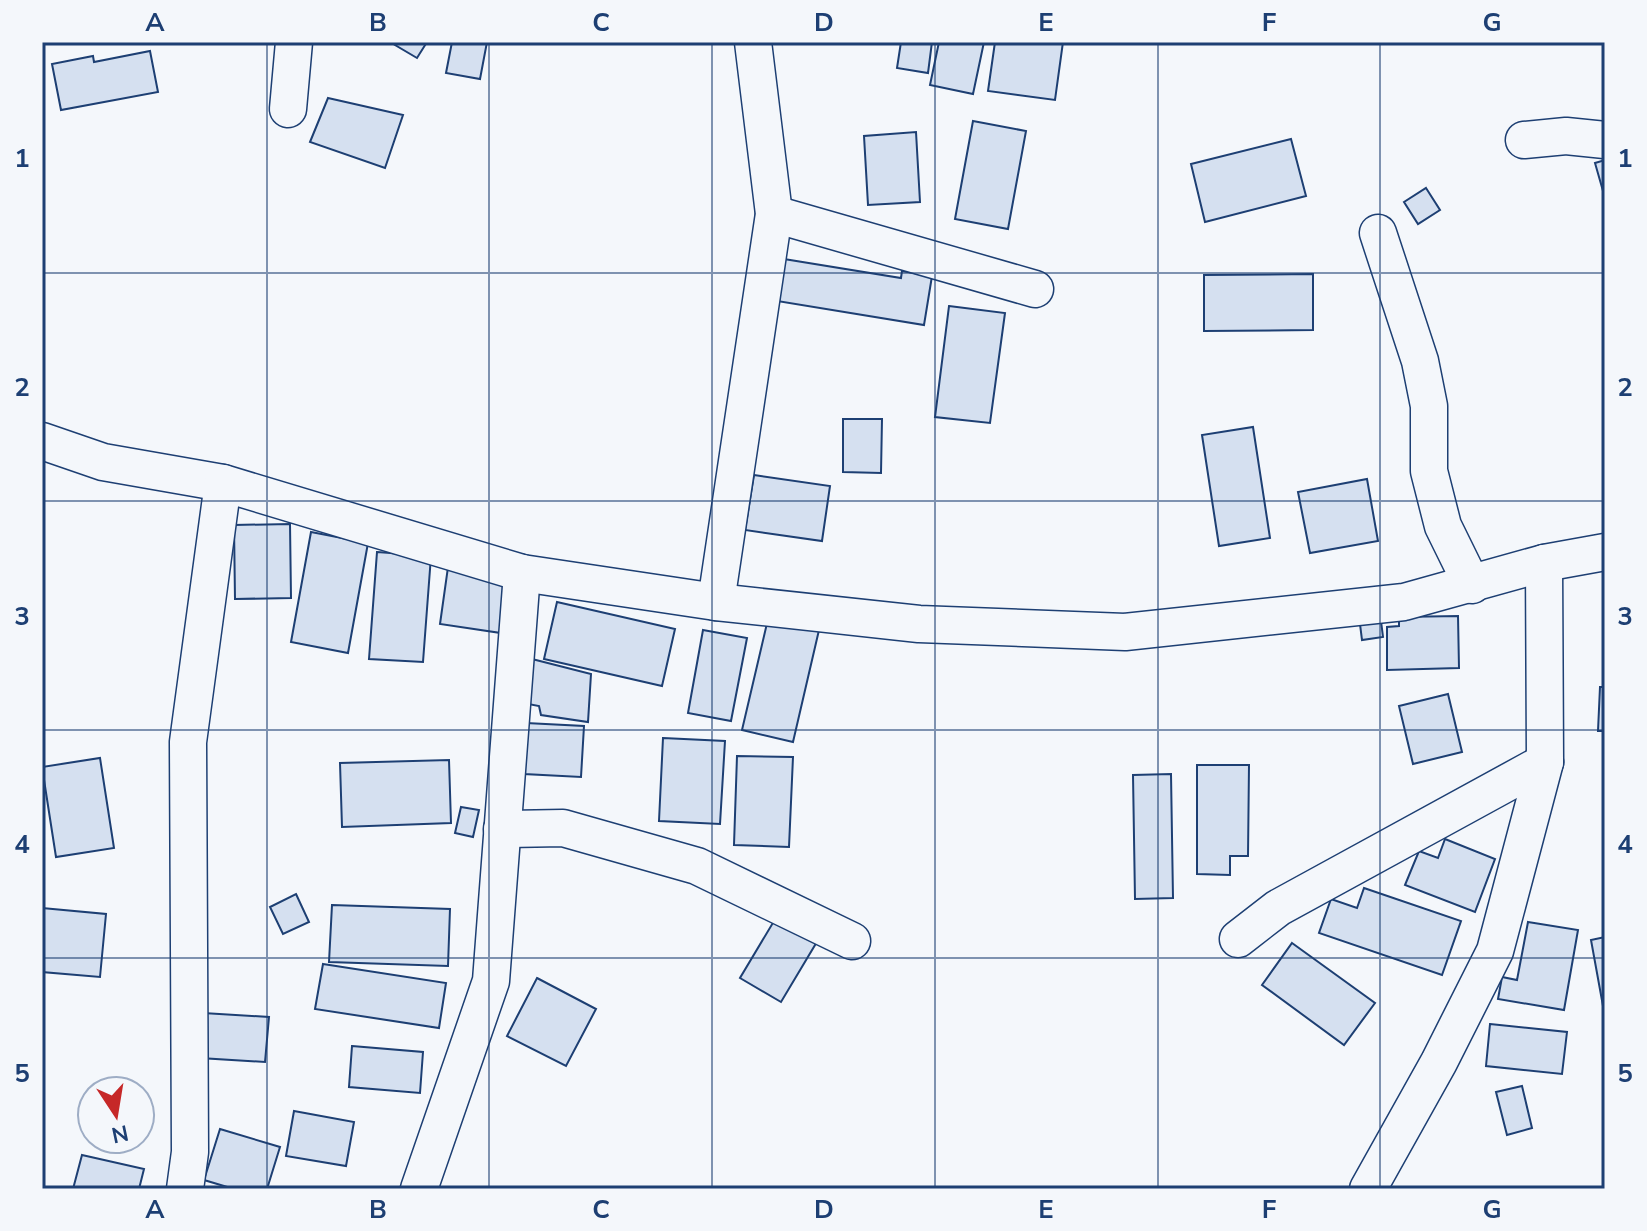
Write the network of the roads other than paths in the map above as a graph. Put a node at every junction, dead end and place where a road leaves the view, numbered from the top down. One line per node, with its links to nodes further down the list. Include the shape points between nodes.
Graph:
1 (294, 42): 3 (street)
2 (753, 42): 6 (street)
3 (288, 109)
4 (1524, 140): 5 (street)
5 (1605, 140)
6 (774, 214): 8 (street); 15 (street)
7 (1378, 233): 14 (street, via 1420,361 1429,406 1429,471 1443,526)
8 (1035, 289)
9 (42, 441): 10 (street, via 103,462)
10 (223, 483): 13 (street); 20 (street, via 188,742 190,1152)
11 (1605, 552): 12 (street)
12 (1544, 563): 14 (street); 16 (street)
13 (522, 573): 15 (street); 17 (street)
14 (1472, 585): 15 (street, via 1404,602 1125,632 919,624)
15 (716, 602)
16 (1545, 762): 18 (street, via 1278,908); 22 (street, via 1495,951)
17 (502, 829): 19 (street, via 563,828 697,866); 21 (street, via 491,981)
18 (1238, 939)
19 (852, 941)
20 (185, 1189)
21 (419, 1189)
22 (1368, 1189)

